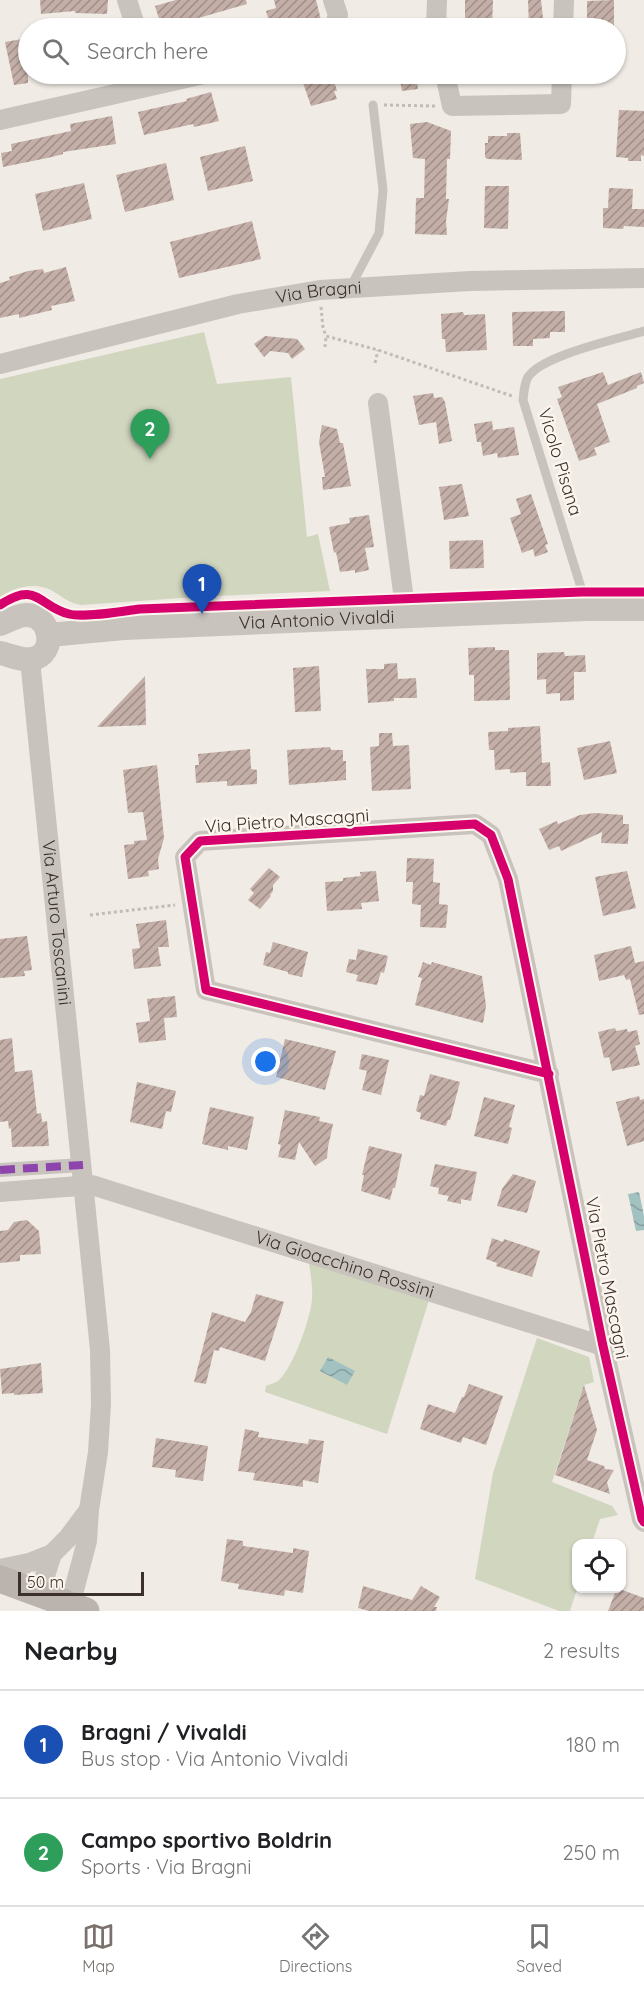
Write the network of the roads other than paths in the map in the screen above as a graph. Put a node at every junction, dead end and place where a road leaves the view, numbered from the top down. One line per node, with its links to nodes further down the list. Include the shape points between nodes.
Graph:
1 (127, 0): 5 (street)
2 (333, 0): 6 (street)
3 (437, 0): 7 (street)
4 (564, 0): 8 (street)
5 (133, 18)
6 (337, 18)
7 (436, 18)
8 (563, 18)
9 (136, 84): 13 (street)
10 (447, 84): 11 (street, via 452,106 561,104)
11 (562, 84)
12 (373, 105): 15 (lane, via 383,190 379,233)
13 (0, 120)
14 (644, 278): 15 (street, Via Bragni)
15 (350, 288): 17 (street, Via Bragni, via 238,304)
16 (644, 331): 19 (lane, Vicolo Pisana, via 559,357 533,371 527,379 523,400)
17 (0, 364)
18 (378, 403): 21 (street, Via Antonio Vivaldi)
19 (587, 609): 20 (street, Via Antonio Vivaldi); 21 (street, Via Antonio Vivaldi)
20 (644, 609)
21 (405, 617): 23 (street, Via Antonio Vivaldi)
22 (7, 622): 23 (street, via 29,615 36,617); 24 (street, via 6,644)
23 (49, 635): 24 (street, via 42,654)
24 (15, 656): 26 (street, Via Arturo Toscanini)
25 (549, 1074): 25 (street, Via Pietro Mascagni, via 508,879 491,835 475,824 201,841 185,857 206,990); 30 (street, Via Pietro Mascagni)
26 (83, 1165): 27 (street); 28 (street, Via Arturo Toscanini)
27 (0, 1170)
28 (84, 1186): 29 (street); 30 (street, Via Gioacchino Rossini, via 115,1191); 31 (street, Via Arturo Toscanini, via 101,1404)
29 (0, 1192)
30 (603, 1346): 32 (street, Via Pietro Mascagni)
31 (89, 1510): 33 (street, Via Arturo Toscanini); 37 (street)
32 (644, 1522)
33 (52, 1554): 34 (street, Via Arturo Toscanini); 36 (street, Via Arturo Toscanini, via 43,1582)
34 (0, 1569)
35 (0, 1579): 36 (main road)
36 (44, 1596): 37 (main road)
37 (78, 1608)

